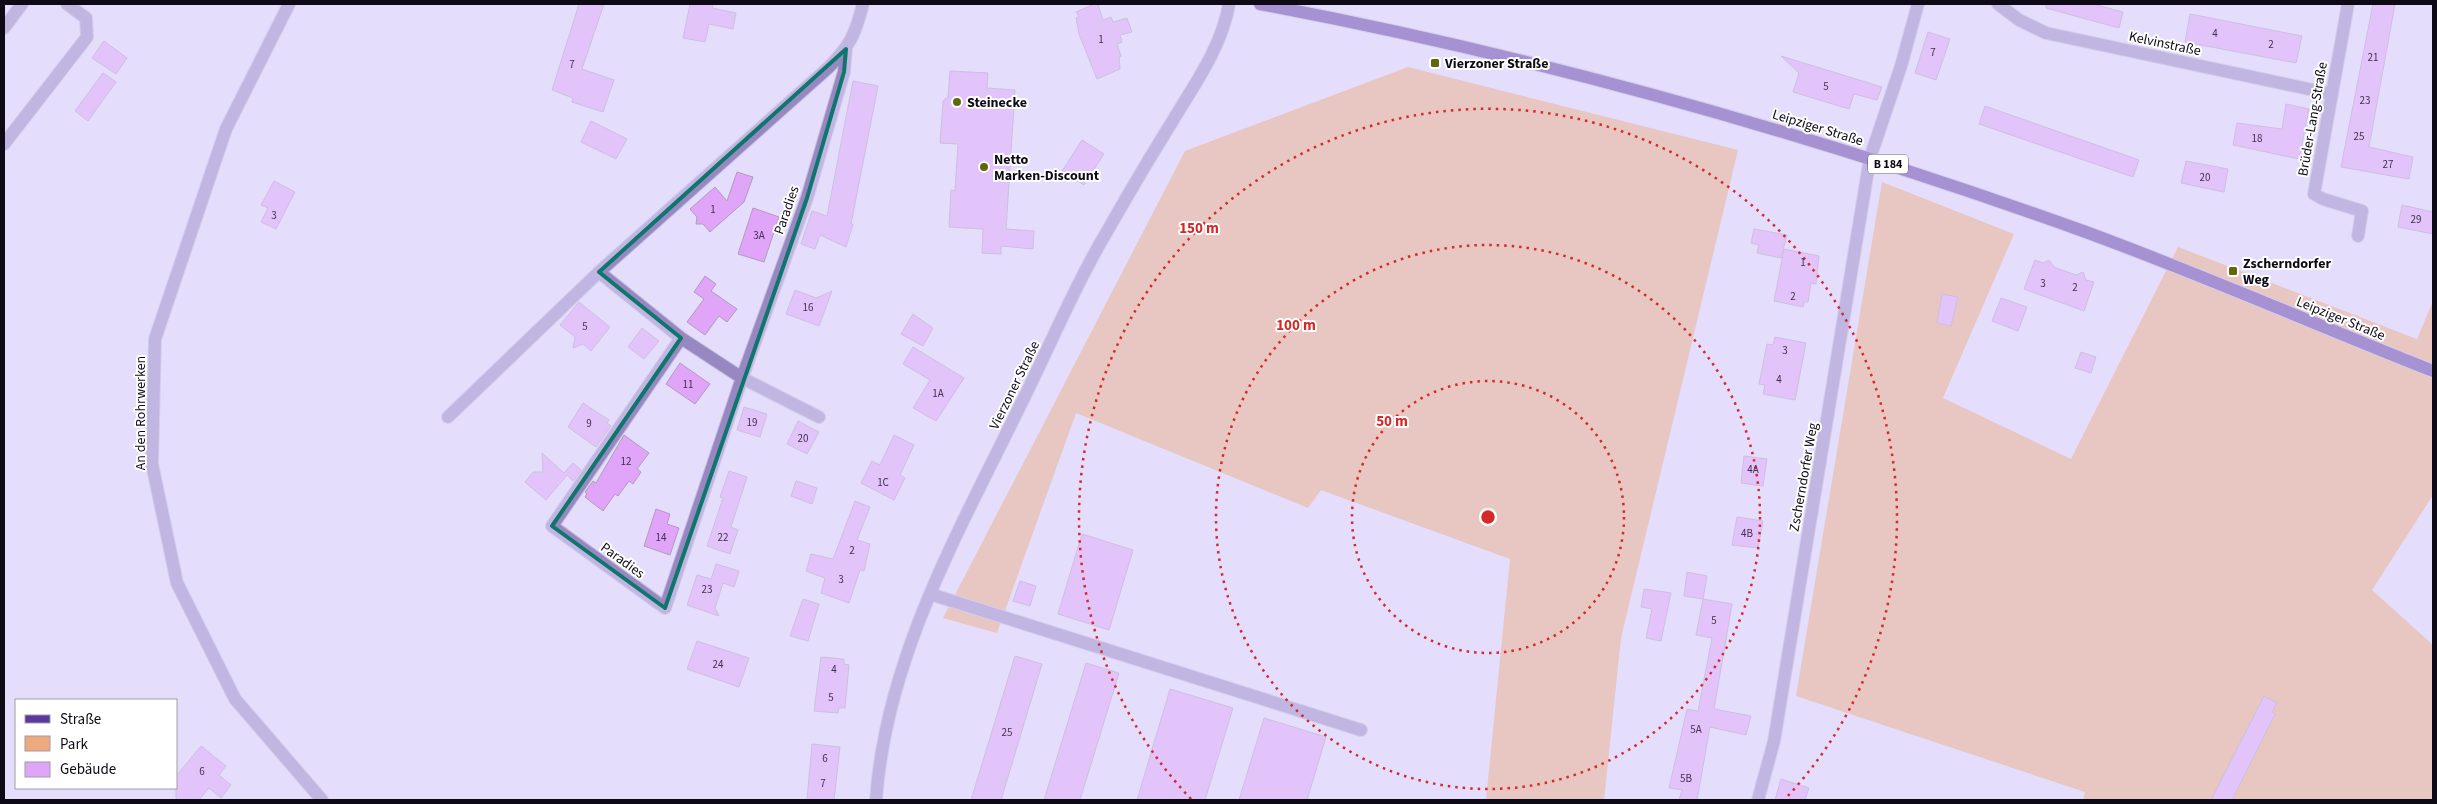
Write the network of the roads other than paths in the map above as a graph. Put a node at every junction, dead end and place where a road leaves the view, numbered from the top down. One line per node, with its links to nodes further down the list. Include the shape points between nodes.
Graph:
1 (22, 4): 10 (street)
2 (67, 4): 13 (street, via 86,18 87,37)
3 (289, 4): 24 (street, An den Rohrwerken, via 226,129 155,339 152,464 177,583 235,699)
4 (863, 4): 11 (street, Paradies, via 856,32)
5 (1229, 4): 22 (street, Vierzoner Straße, via 1222,32 1204,69 1107,231)
6 (1268, 4): 14 (main road, Leipziger Straße / B 184, via 1553,66)
7 (1918, 4): 14 (street)
8 (1998, 4): 12 (street, Kelvinstraße, via 2019,20 2046,33)
9 (2348, 4): 12 (street, Brüder-Lang-Straße)
10 (4, 28)
11 (846, 49): 16 (street, Paradies); 19 (street, Paradies, via 844,72 807,198)
12 (2332, 94): 15 (street, Brüder-Lang-Straße, via 2314,194 2362,210)
13 (4, 144)
14 (1870, 158): 18 (main road, Leipziger Straße / B 184, via 2086,232); 26 (street, Zscherndorfer Weg, via 1774,741)
15 (2358, 236)
16 (599, 272): 17 (street); 20 (street, Paradies)
17 (681, 338): 19 (street); 19 (street, Paradies, via 552,526 665,608)
18 (2433, 371)
19 (742, 378): 21 (street)
20 (448, 417)
21 (820, 417)
22 (930, 594): 23 (street); 25 (street, Vierzoner Straße, via 902,666 887,722)
23 (1361, 730)
24 (319, 799)
25 (876, 800)
26 (1758, 800)

